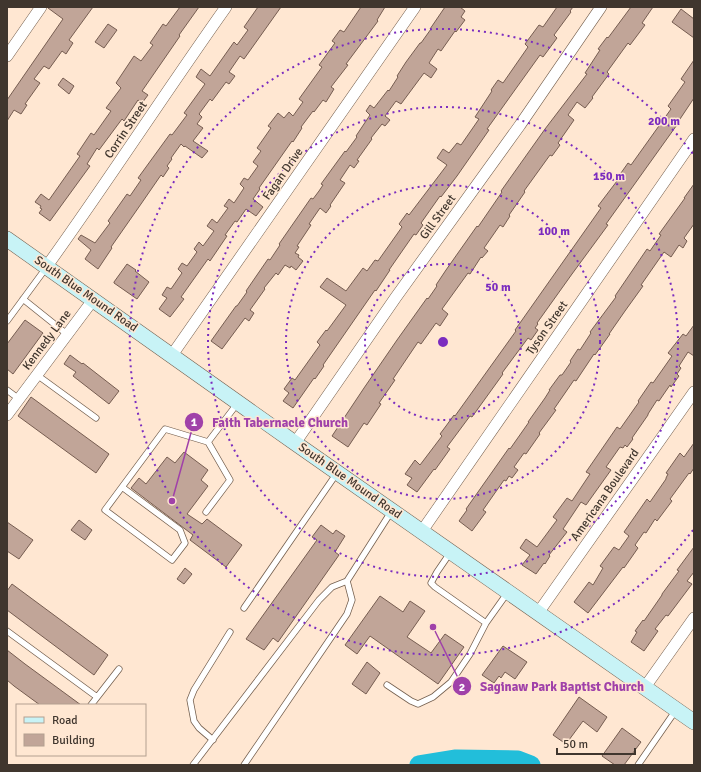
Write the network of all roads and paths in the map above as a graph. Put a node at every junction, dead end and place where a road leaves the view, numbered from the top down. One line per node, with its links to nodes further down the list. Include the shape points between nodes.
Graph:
1 (41, 7): 5 (street)
2 (226, 7): 8 (street, Corrin Street)
3 (415, 7): 13 (street, Fagan Drive)
4 (601, 7): 22 (street, Gill Street)
5 (7, 56)
6 (694, 139): 27 (street, Tyson Street)
7 (7, 239): 8 (main road, South Blue Mound Road)
8 (47, 266): 9 (lane); 10 (main road, South Blue Mound Road)
9 (23, 299): 11 (lane); 12 (lane)
10 (93, 300): 12 (street, Kennedy Lane); 13 (main road, South Blue Mound Road)
11 (7, 320)
12 (68, 335): 14 (street, Kennedy Lane)
13 (172, 355): 18 (main road, South Blue Mound Road)
14 (37, 376): 17 (street, Kennedy Lane); 20 (lane)
15 (7, 390): 17 (lane)
16 (694, 392): 32 (street, Americana Boulevard)
17 (19, 399): 19 (street, Kennedy Lane)
18 (239, 402): 21 (lane); 22 (main road, South Blue Mound Road)
19 (7, 415)
20 (96, 418)
21 (208, 442): 24 (lane, via 165,429); 26 (lane, via 230,480)
22 (295, 443): 23 (main road, South Blue Mound Road)
23 (337, 472): 25 (main road, South Blue Mound Road); 31 (lane)
24 (122, 487): 24 (lane, via 104,510 172,560 185,543 180,530)
25 (393, 510): 27 (main road, South Blue Mound Road); 29 (lane)
26 (206, 512)
27 (422, 531): 28 (main road, South Blue Mound Road)
28 (452, 552): 30 (main road, South Blue Mound Road); 34 (lane, via 431,583)
29 (348, 581): 44 (lane, via 332,587 319,600); 46 (lane, via 352,600 347,614)
30 (509, 592): 32 (main road, South Blue Mound Road); 34 (lane)
31 (244, 608)
32 (538, 613): 39 (main road, South Blue Mound Road)
33 (694, 618): 39 (street)
34 (486, 623): 38 (lane, via 470,654 451,682 433,697 418,704)
35 (7, 631): 40 (lane)
36 (230, 632): 44 (lane, via 190,700 194,721)
37 (118, 669): 40 (lane)
38 (387, 685)
39 (645, 688): 42 (main road, South Blue Mound Road)
40 (97, 697): 41 (lane)
41 (92, 704)
42 (676, 710): 43 (main road, South Blue Mound Road); 47 (lane)
43 (694, 722)
44 (213, 740): 45 (lane)
45 (193, 765)
46 (244, 765)
47 (638, 765)

